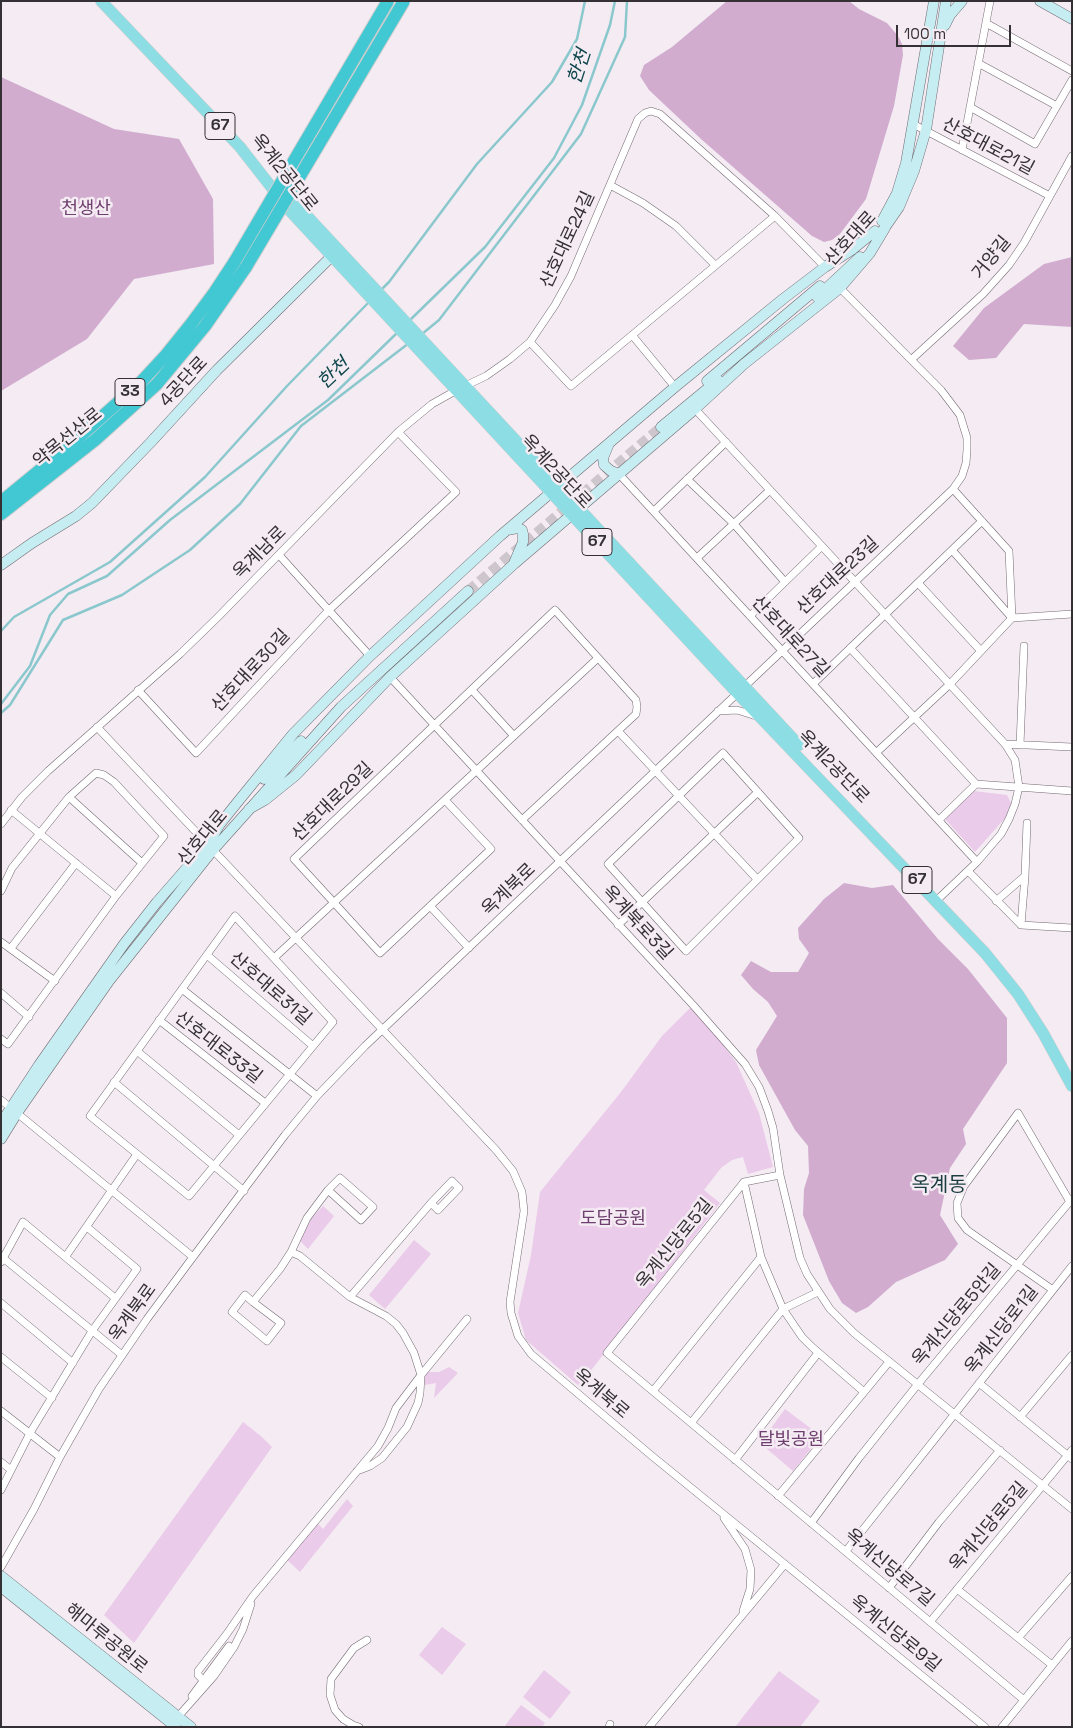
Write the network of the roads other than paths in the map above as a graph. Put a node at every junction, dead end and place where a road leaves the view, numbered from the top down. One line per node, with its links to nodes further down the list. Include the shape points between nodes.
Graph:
1 (101, 1): 26 (main road, 옥계2공단로 / 67, via 240,147 279,198)
2 (111, 1): 26 (main road, 옥계2공단로 / 67, via 250,148)
3 (388, 1): 27 (highway, 33, bridge)
4 (404, 1): 27 (highway, 33, bridge)
5 (934, 1): 18 (street, 산호대로)
6 (946, 1): 12 (street, 산호대로)
7 (962, 1): 12 (street)
8 (990, 1): 11 (street)
9 (1040, 1): 10 (street)
10 (1072, 20)
11 (986, 23): 13 (street); 14 (street)
12 (942, 30): 19 (street, 산호대로)
13 (978, 63): 16 (street); 17 (street)
14 (1072, 71)
15 (1072, 80): 16 (street)
16 (1057, 106): 17 (street, via 1035,144)
17 (970, 107): 20 (street)
18 (913, 124): 19 (street, 산호대로21길); 25 (street, 산호대로, via 899,186)
19 (926, 130): 20 (street, 산호대로21길); 25 (street, 산호대로, via 899,207)
20 (962, 150): 23 (street, 산호대로21길)
21 (1072, 156): 23 (street, 거양길)
22 (610, 185): 24 (street, 산호대로24길, via 638,119 651,111); 28 (street, 산호대로24길, via 676,226); 32 (street, 산호대로24길, via 571,276)
23 (1050, 196): 33 (street, 거양길, via 1009,265)
24 (775, 216): 28 (street); 29 (street, 산호대로24길)
25 (880, 230): 29 (street); 30 (street, via 870,253); 37 (street, 산호대로, via 826,281)
26 (335, 252): 35 (main road, 옥계2공단로 / 67); 58 (street, 4공단로, via 92,502)
27 (240, 264): 46 (highway, 약목선산로 / 33, via 141,382); 49 (highway, 약목선산로 / 33, via 205,326 157,384 95,440)
28 (715, 265): 31 (street)
29 (825, 267): 34 (street)
30 (840, 288): 33 (street, 산호대로23길); 36 (street, via 744,364)
31 (632, 335): 32 (street, via 570,386); 34 (street)
32 (530, 342): 35 (street, 산호대로24길, via 486,376)
33 (912, 359): 44 (street, 산호대로23길, via 952,404 965,427 966,463)
34 (675, 387): 40 (street)
35 (461, 388): 38 (street, 옥계남로, via 432,404); 43 (main road, 옥계2공단로 / 67)
36 (695, 409): 39 (street); 41 (street)
37 (658, 425)
38 (398, 432): 55 (street, 옥계남로); 62 (street, 산호대로30길, via 456,492)
39 (726, 442): 42 (street); 45 (street)
40 (610, 443): 41 (street, via 604,454 604,465); 43 (street)
41 (619, 474): 47 (street); 48 (street, 산호대로27길)
42 (687, 479): 48 (street); 51 (street)
43 (554, 489): 47 (main road, 옥계2공단로 / 67); 52 (street)
44 (953, 489): 50 (street); 60 (street, 산호대로23길)
45 (770, 490): 51 (street); 53 (street)
46 (1, 502)
47 (575, 511): 57 (street); 76 (main road, 옥계2공단로 / 67)
48 (654, 511): 56 (street, 산호대로27길)
49 (1, 514)
50 (982, 521): 54 (street); 66 (street, via 1008,551)
51 (734, 524): 56 (street); 59 (street)
52 (506, 531): 57 (street, via 518,528 523,534); 71 (street)
53 (822, 546): 59 (street); 60 (street)
54 (952, 550): 61 (street); 66 (street)
55 (280, 556): 62 (street); 77 (street, 옥계남로, via 180,654)
56 (698, 558): 65 (street, 산호대로27길)
57 (514, 564): 73 (street)
58 (1, 565)
59 (786, 582): 65 (street)
60 (854, 582): 64 (street); 69 (street, 산호대로23길)
61 (918, 583): 64 (street); 70 (street)
62 (328, 610): 71 (street); 77 (street, 산호대로30길, via 196,753)
63 (1072, 614): 66 (street)
64 (885, 615): 68 (street); 75 (street)
65 (750, 616): 69 (street, 산호대로27길)
66 (1012, 618): 70 (street)
67 (1024, 646): 87 (street)
68 (850, 648): 74 (street); 80 (street)
69 (782, 650): 74 (street, 산호대로27길); 76 (street, 산호대로23길)
70 (981, 651): 75 (street)
71 (370, 656): 107 (street, via 293,734 220,824)
72 (598, 658): 78 (street, 산호대로29길, via 555,610); 84 (street, 산호대로29길, via 636,700 636,714); 85 (street)
73 (390, 677): 82 (street); 99 (street, via 296,774)
74 (813, 684): 89 (street, 산호대로27길)
75 (950, 684): 80 (street); 86 (street)
76 (740, 689): 79 (street, 옥계북로); 81 (main road, 옥계2공단로 / 67); 117 (main road, 옥계2공단로 / 67)
77 (138, 690): 83 (street, 옥계남로)
78 (472, 690): 82 (street, 산호대로29길); 85 (street)
79 (718, 711): 81 (street, via 737,710); 90 (street, 옥계북로)
80 (915, 717): 89 (street); 92 (street)
81 (764, 720): 117 (main road, 옥계2공단로 / 67)
82 (434, 725): 91 (street); 119 (street, 산호대로29길, via 294,859)
83 (97, 727): 100 (street, 옥계남로); 107 (street)
84 (618, 731): 90 (street); 101 (street, 산호대로29길)
85 (514, 736): 91 (street)
86 (1005, 744): 87 (street); 93 (street, via 1015,760)
87 (1020, 745): 88 (street)
88 (1072, 748)
89 (877, 752): 102 (street, 산호대로27길)
90 (655, 770): 96 (street); 108 (street, 옥계북로)
91 (476, 771): 98 (street); 101 (street)
92 (976, 784): 93 (street); 102 (street)
93 (1019, 787): 94 (street); 109 (street, via 1010,819)
94 (1072, 791)
95 (758, 792): 96 (street, via 723,752); 106 (street); 114 (street, via 799,838)
96 (679, 796): 106 (street); 120 (street, via 608,864)
97 (69, 797): 105 (street); 111 (street); 111 (street, via 96,773 114,782 164,836)
98 (445, 800): 119 (street); 121 (street, 산호대로29길, via 491,849)
99 (249, 809): 107 (street, 산호대로); 107 (street, 산호대로, via 341,707 465,589 421,624 331,711 257,787)
100 (11, 810): 104 (street, 옥계남로); 105 (street)
101 (522, 820): 108 (street)
102 (939, 820): 109 (street, 산호대로27길)
103 (1027, 823): 113 (street)
104 (1, 824)
105 (40, 833): 110 (street); 115 (street, via 12,868)
106 (715, 833): 114 (street); 120 (street)
107 (210, 847): 125 (street); 148 (street, 산호대로, via 157,902 124,944)
108 (560, 861): 122 (street, 옥계북로3길); 128 (street, 옥계북로)
109 (977, 862): 112 (street)
110 (76, 863): 116 (street); 127 (street)
111 (142, 863): 116 (street)
112 (968, 871): 117 (street); 118 (street)
113 (1025, 876): 118 (street); 123 (street)
114 (757, 879): 120 (street, via 686,951)
115 (1, 891)
116 (116, 896): 131 (street)
117 (939, 898): 143 (main road, 옥계2공단로 / 67, via 1002,962 1032,1003 1058,1044)
118 (996, 901): 123 (street)
119 (334, 902): 121 (street, 산호대로29길, via 380,953); 125 (street, 산호대로31길)
120 (642, 902): 122 (street)
121 (430, 906): 128 (street)
122 (618, 925): 134 (street, 옥계북로3길)
123 (1022, 925): 124 (street)
124 (1072, 928)
125 (296, 938): 130 (street, 산호대로31길); 138 (street)
126 (1, 942): 127 (street)
127 (11, 948): 131 (street)
128 (469, 948): 138 (street, 옥계북로)
129 (207, 955): 130 (street, 산호대로31길, via 235,916); 132 (street, 산호대로31길); 140 (street, 산호대로31길)
130 (274, 958): 137 (street, 산호대로31길)
131 (55, 981): 135 (street)
132 (182, 989): 136 (street, 산호대로31길); 142 (street)
133 (1, 993): 135 (street)
134 (692, 1005): 154 (street, 옥계신당로5길, via 745,1064 759,1087 773,1128)
135 (30, 1017): 139 (street, via 8,1044)
136 (159, 1020): 141 (street, 산호대로33길); 147 (street, 산호대로33길)
137 (332, 1022): 140 (street, 산호대로33길)
138 (382, 1031): 145 (street, 옥계북로); 207 (street, 옥계북로, via 505,1160 518,1182 524,1222 510,1302 513,1323 525,1347)
139 (1, 1039)
140 (313, 1046): 142 (street, 산호대로33길)
141 (137, 1051): 144 (street, 산호대로33길); 150 (street)
142 (289, 1075): 145 (street); 147 (street, 산호대로33길)
143 (1071, 1080)
144 (114, 1082): 152 (street, 산호대로33길, via 90,1116); 153 (street)
145 (318, 1096): 158 (street, 옥계북로)
146 (1, 1100): 148 (street)
147 (265, 1103): 150 (street, 산호대로33길)
148 (14, 1111): 149 (street, 산호대로); 151 (street, 산호대로); 156 (street)
149 (1, 1123)
150 (239, 1135): 153 (street, 산호대로33길)
151 (1, 1139)
152 (137, 1154): 153 (street, 산호대로33길, via 189,1196); 156 (street)
153 (214, 1166): 158 (street)
154 (780, 1175): 155 (street); 170 (street, 옥계신당로5길, via 800,1258)
155 (744, 1182): 165 (street); 178 (street, 옥계신당로5길)
156 (112, 1190): 161 (street); 164 (street)
157 (328, 1190): 157 (street, via 340,1178 373,1207 361,1220); 162 (street, via 307,1218)
158 (244, 1191): 164 (street, 옥계북로)
159 (1071, 1201): 167 (street, 옥계신당로5안길); 167 (street, 옥계신당로5안길, via 1018,1114 964,1186 956,1203 958,1218 967,1230)
160 (431, 1204): 171 (street)
161 (86, 1227): 163 (street); 172 (street, via 137,1269)
162 (290, 1252): 171 (street, via 300,1256); 173 (street)
163 (66, 1256): 166 (street, via 23,1222); 172 (street)
164 (193, 1256): 180 (street, 옥계북로)
165 (761, 1257): 175 (street); 188 (street)
166 (2, 1260): 177 (street)
167 (1018, 1265): 169 (street); 187 (street, 옥계신당로5안길)
168 (1072, 1266): 169 (street, 옥계신당로1길)
169 (1053, 1290): 186 (street, 옥계신당로1길)
170 (818, 1292): 175 (street); 183 (street, 옥계신당로5길, via 840,1320)
171 (350, 1297): 185 (street, via 396,1324 414,1353)
172 (116, 1298): 177 (street)
173 (253, 1302): 173 (street, via 281,1323 266,1341 232,1312 245,1295)
174 (1, 1303): 184 (street)
175 (783, 1309): 179 (street, via 802,1337); 194 (street)
176 (467, 1319): 185 (street)
177 (92, 1331): 180 (street); 184 (street)
178 (607, 1353): 188 (street, 옥계신당로7길)
179 (818, 1353): 189 (street); 199 (street)
180 (122, 1355): 198 (street, 옥계북로)
181 (1072, 1355): 193 (street)
182 (1, 1356): 190 (street)
183 (889, 1362): 187 (street, 옥계신당로5길); 189 (street)
184 (73, 1363): 190 (street)
185 (421, 1375): 202 (street, via 396,1408 378,1446); 202 (street, via 418,1403 407,1427 382,1458)
186 (978, 1383): 192 (street, 옥계신당로1길); 193 (street)
187 (918, 1384): 192 (street, 옥계신당로5길); 208 (street)
188 (653, 1392): 194 (street, 옥계신당로7길)
189 (864, 1392): 205 (street)
190 (52, 1398): 195 (street)
191 (1, 1411): 195 (street)
192 (955, 1413): 196 (street, 옥계신당로5길); 209 (street)
193 (1020, 1417): 197 (street)
194 (690, 1423): 199 (street, 옥계신당로7길)
195 (30, 1433): 198 (street); 201 (street)
196 (1000, 1450): 203 (street, 옥계신당로5길); 215 (street)
197 (1070, 1455): 203 (street)
198 (60, 1457): 211 (street, 옥계북로)
199 (735, 1460): 205 (street, 옥계신당로7길)
200 (1, 1462): 201 (street)
201 (11, 1470): 204 (street)
202 (356, 1472): 217 (street)
203 (1043, 1485): 206 (street, 옥계신당로5길); 216 (street, 옥계신당로5길)
204 (1, 1490)
205 (778, 1496): 208 (street, 옥계신당로7길)
206 (1072, 1509)
207 (718, 1510): 210 (street, 옥계북로); 219 (street, via 746,1549 751,1570 745,1608)
208 (811, 1523): 209 (street, 옥계신당로7길)
209 (846, 1551): 215 (street, 옥계신당로7길)
210 (785, 1564): 219 (street); 234 (street, 옥계신당로9길)
211 (1, 1567)
212 (1, 1576): 230 (street, 해마루공원로)
213 (1072, 1576): 221 (street)
214 (1, 1587): 230 (street, 해마루공원로)
215 (889, 1588): 218 (street, 옥계신당로7길)
216 (957, 1589): 218 (street, 옥계신당로5길); 221 (street, 옥계신당로5길)
217 (253, 1596): 220 (street); 222 (street); 230 (street, via 234,1647)
218 (930, 1622): 229 (street, 옥계신당로7길)
219 (735, 1624): 233 (street)
220 (226, 1635): 222 (street); 225 (street)
221 (1019, 1638): 227 (street, 옥계신당로5길)
222 (233, 1640): 226 (street)
223 (367, 1640): 232 (street, via 354,1648 331,1679 330,1695 335,1710 343,1719)
224 (1072, 1641): 227 (street)
225 (210, 1656): 226 (street); 228 (street, via 198,1672)
226 (217, 1662): 228 (street)
227 (1052, 1665): 229 (street)
228 (203, 1680): 230 (street)
229 (1024, 1700): 235 (street)
230 (175, 1722): 231 (street, 해마루공원로)
231 (191, 1727)
232 (359, 1727)
233 (648, 1727)
234 (986, 1727)
235 (1002, 1727)

